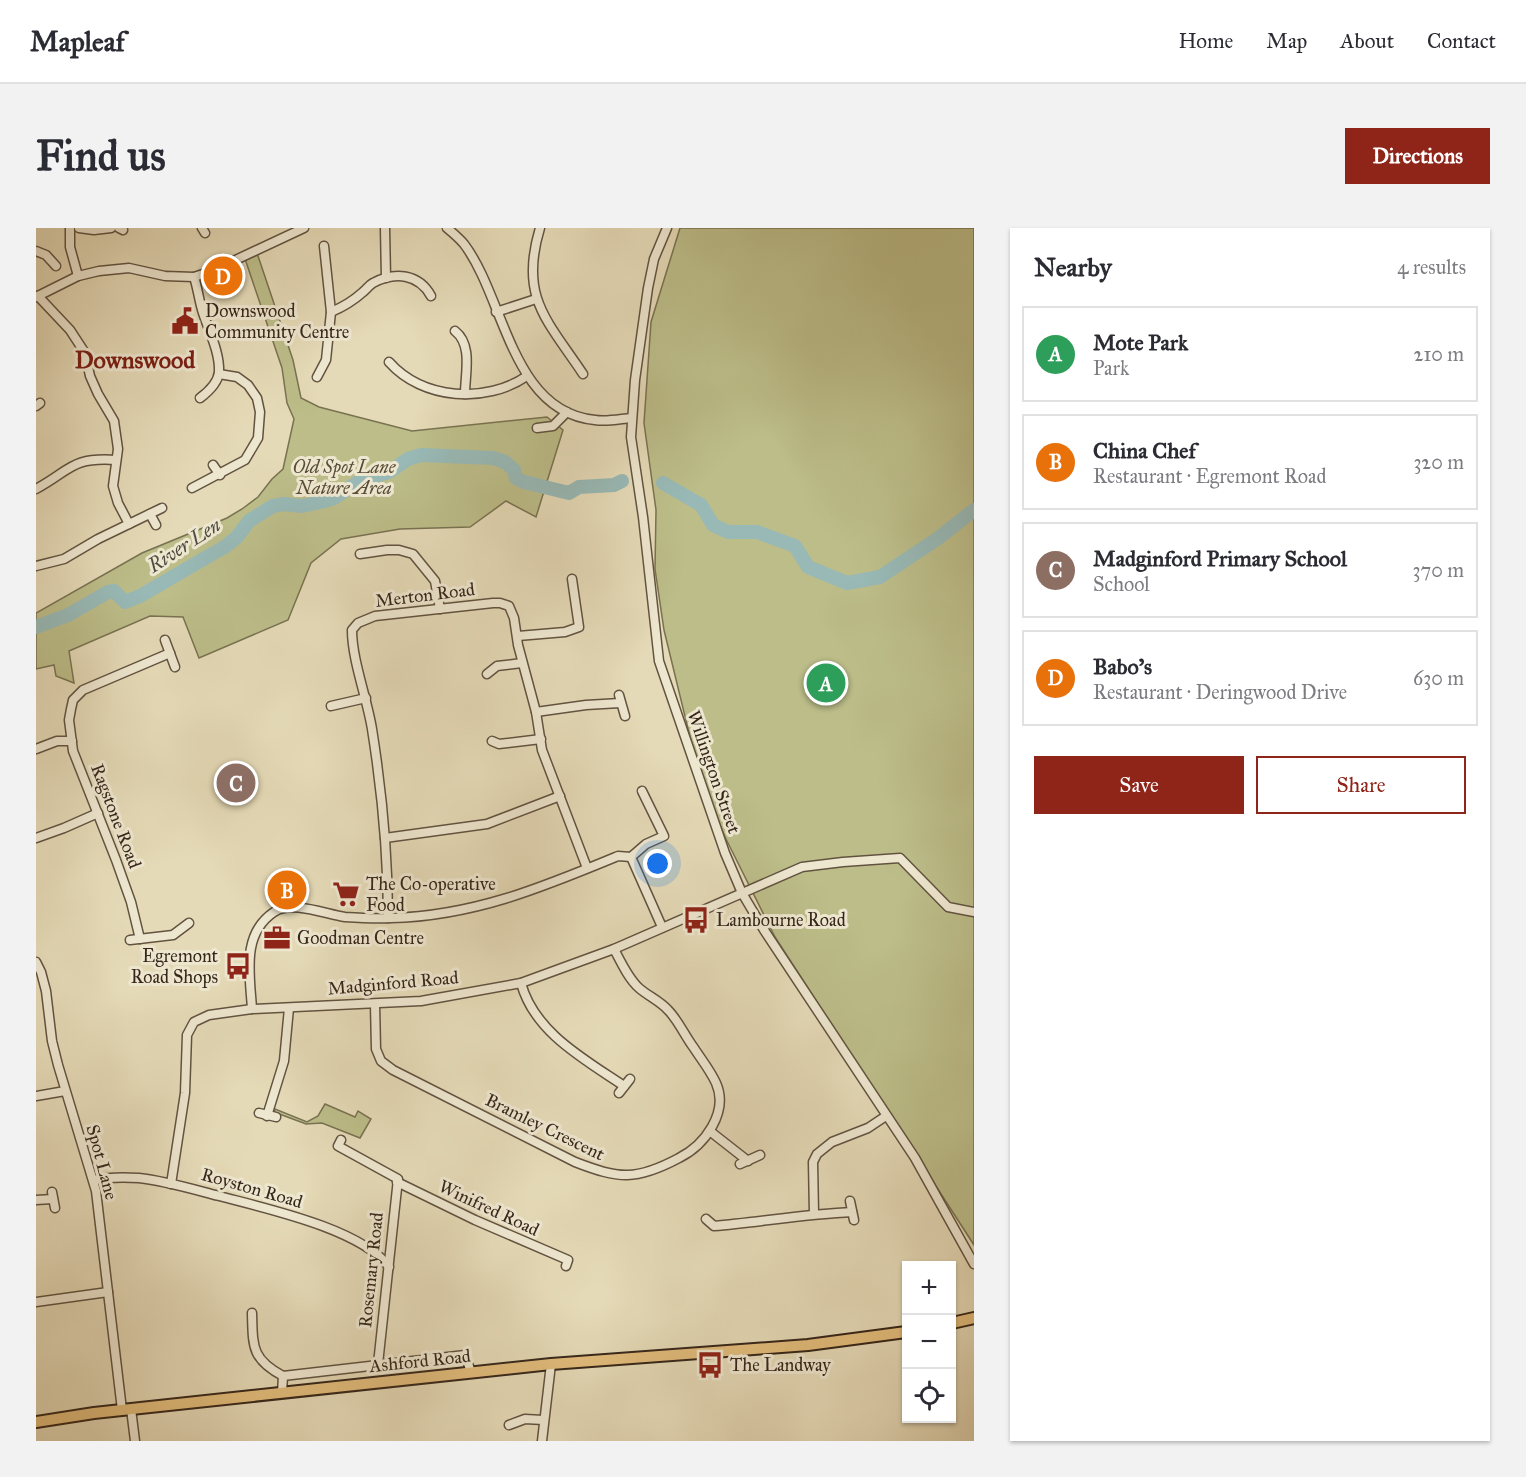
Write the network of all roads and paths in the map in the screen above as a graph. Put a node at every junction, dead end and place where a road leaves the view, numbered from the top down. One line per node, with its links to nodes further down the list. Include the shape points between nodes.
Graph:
1 (70, 228): 12 (street, via 70,247)
2 (79, 228): 3 (street)
3 (111, 228)
4 (385, 228): 14 (street)
5 (447, 228): 19 (street, via 464,244)
6 (538, 228): 17 (street, via 532,272)
7 (667, 228): 31 (street, Willington Street, via 654,259 648,288)
8 (301, 229): 13 (street)
9 (324, 246): 18 (street, via 321,261)
10 (36, 251): 11 (street)
11 (56, 266)
12 (78, 276): 13 (street, via 129,268); 16 (street)
13 (194, 277): 23 (street)
14 (386, 278): 15 (street, via 413,278 429,293); 18 (street, via 372,283 349,304)
15 (435, 281)
16 (37, 297): 33 (street, via 70,330 85,353 90,376 114,422)
17 (536, 298): 19 (street); 24 (street, via 542,315)
18 (331, 312): 26 (street, via 330,362)
19 (496, 312): 25 (street)
20 (455, 331): 28 (street, via 462,336 467,365)
21 (389, 362): 22 (street)
22 (397, 371): 27 (street); 28 (street, via 438,392)
23 (219, 374): 29 (street); 35 (street, via 237,377 248,385 260,412 258,438 245,460)
24 (583, 374)
25 (527, 376): 28 (street, via 509,388); 30 (street, via 549,400)
26 (317, 378)
27 (390, 378)
28 (465, 394)
29 (200, 398)
30 (567, 412): 31 (street, via 594,420); 32 (street, via 554,426)
31 (631, 418): 67 (street, Willington Street, via 659,661 710,814)
32 (537, 428)
33 (116, 460): 37 (street, via 83,460); 40 (street, via 114,492)
34 (213, 465): 35 (street)
35 (219, 475): 36 (street)
36 (192, 488)
37 (36, 489)
38 (162, 508): 39 (street)
39 (150, 514): 40 (street); 41 (street)
40 (129, 524): 43 (street, via 64,559)
41 (156, 525)
42 (360, 554): 45 (street, via 387,549 413,554 435,581)
43 (36, 566)
44 (572, 579): 46 (street, via 579,627)
45 (440, 609): 46 (street, Merton Road, via 500,603 509,606); 52 (street, Merton Road, via 375,616 358,622 352,630 352,647)
46 (518, 636): 49 (street, Merton Road)
47 (165, 640): 48 (street)
48 (170, 653): 50 (street); 57 (street, Ragstone Road, via 83,690 73,700 69,720)
49 (522, 663): 51 (street, via 497,666); 54 (street, Merton Road)
50 (175, 667)
51 (487, 674)
52 (366, 698): 53 (street); 64 (street, Merton Road)
53 (331, 706)
54 (536, 712): 55 (street, via 620,699); 56 (street, Merton Road)
55 (626, 716)
56 (541, 739): 58 (street, via 499,744); 61 (street, Merton Road)
57 (72, 741): 59 (street); 62 (street, Ragstone Road)
58 (492, 741)
59 (36, 748)
60 (642, 791): 65 (street, via 664,836 645,844)
61 (560, 796): 64 (street, via 487,824); 66 (street, Merton Road)
62 (98, 813): 63 (street); 72 (street, Ragstone Road, via 131,902)
63 (36, 837)
64 (385, 838): 69 (street, Merton Road)
65 (631, 856): 66 (street, via 618,856); 71 (street)
66 (587, 867): 69 (street, via 480,907)
67 (742, 893): 68 (street, Madginford Road, via 802,867 900,858 948,907); 71 (street, Madginford Road); 83 (street, Willington Street)
68 (974, 912)
69 (388, 918): 79 (street, via 343,916 303,908 276,910 261,924 250,945)
70 (189, 922): 72 (street, via 173,935)
71 (662, 927): 74 (street, Madginford Road)
72 (140, 939): 73 (street)
73 (130, 940)
74 (614, 949): 76 (street, Madginford Road); 85 (street, via 638,987 669,1010 717,1084 721,1100)
75 (36, 962): 81 (street, Spot Lane, via 46,991 52,1041)
76 (521, 982): 77 (street, Madginford Road, via 432,999); 80 (street, via 537,1017 582,1058)
77 (375, 1004): 78 (street, Madginford Road); 85 (street, Bramley Crescent, via 376,1049 381,1061 393,1070 605,1173 619,1176 658,1168 682,1157)
78 (288, 1008): 79 (street, Madginford Road); 84 (street, via 284,1061 263,1115)
79 (252, 1009): 90 (street, Madginford Road, via 209,1015 194,1022 187,1035 185,1093)
80 (624, 1086)
81 (65, 1091): 82 (street); 88 (street, Spot Lane)
82 (36, 1096)
83 (886, 1116): 94 (street, via 868,1128 832,1142 817,1154 813,1162); 97 (street, Willington Street, via 915,1158)
84 (276, 1117)
85 (711, 1132): 87 (street, via 744,1163)
86 (341, 1140): 89 (street, Winifred Road, via 338,1146)
87 (760, 1155)
88 (94, 1180): 90 (street, Royston Road, via 141,1178); 99 (street, Spot Lane)
89 (398, 1181): 96 (street, Winifred Road); 98 (street, Rosemary Road)
90 (171, 1184): 98 (street, Royston Road, via 322,1225 382,1257)
91 (36, 1200): 92 (street)
92 (53, 1200)
93 (850, 1201): 94 (street, via 853,1216)
94 (814, 1214): 95 (street, via 714,1226)
95 (706, 1219)
96 (567, 1263)
97 (974, 1264)
98 (389, 1267): 105 (street, Rosemary Road)
99 (108, 1292): 100 (street); 110 (street, Spot Lane)
100 (36, 1302)
101 (252, 1313): 108 (street, via 250,1326 257,1355 267,1368)
102 (974, 1318): 103 (main road)
103 (956, 1322)
104 (902, 1333): 106 (main road, Ashford Road, via 808,1345)
105 (378, 1364): 107 (street, via 465,1356); 108 (street)
106 (551, 1364): 107 (main road, Ashford Road); 111 (street)
107 (471, 1372): 109 (main road, Ashford Road)
108 (283, 1376): 109 (street)
109 (282, 1393): 110 (main road, Ashford Road)
110 (127, 1410): 112 (main road, Ashford Road); 114 (street, Spot Lane)
111 (543, 1420): 113 (street, via 525,1419); 115 (street)
112 (36, 1422)
113 (509, 1425)
114 (135, 1441)
115 (542, 1441)

